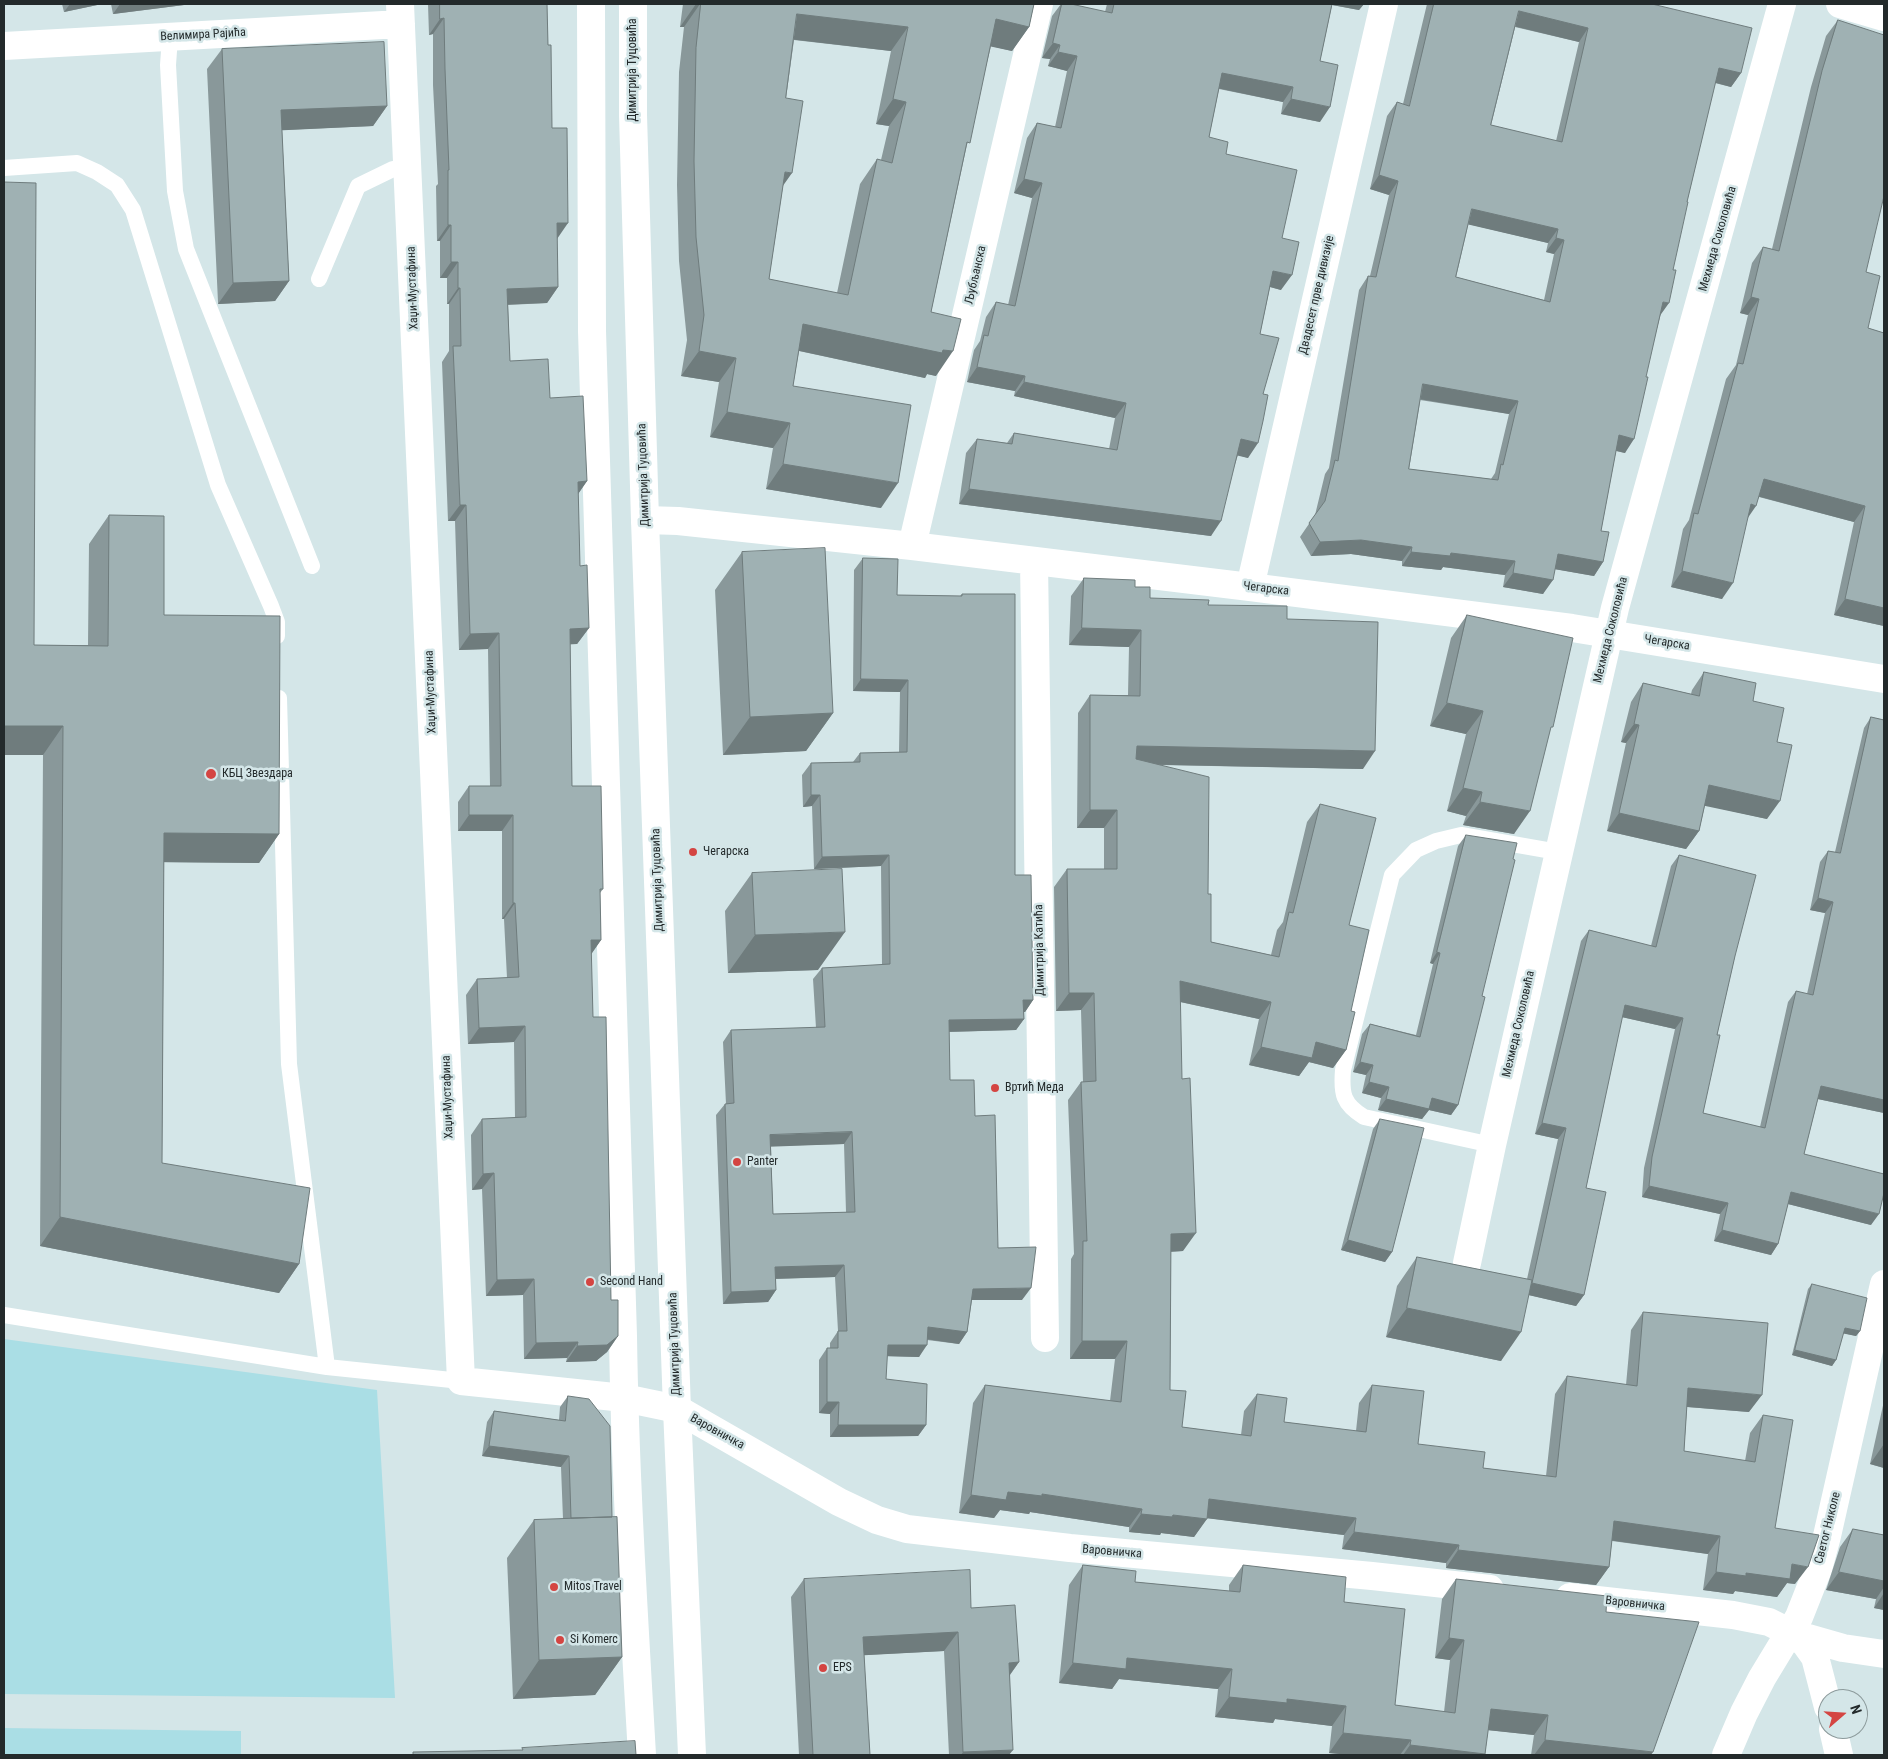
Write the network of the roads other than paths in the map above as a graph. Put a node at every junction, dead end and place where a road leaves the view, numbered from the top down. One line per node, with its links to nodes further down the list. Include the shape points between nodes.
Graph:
1 (591, 4): 31 (street, via 592,331)
2 (634, 4): 14 (street, Димитрија Туцовића, via 633,114)
3 (1039, 4): 15 (street, Љубљанска)
4 (1384, 4): 18 (street, Двадесет прве дивизије)
5 (1782, 4): 19 (street, Мехмеда Соколовића)
6 (1840, 4): 8 (street)
7 (401, 14): 9 (street, Велимира Рајића); 11 (street, Хаџи-Мустафина)
8 (1884, 17)
9 (170, 37): 10 (street, Велимира Рајића); 17 (lane, via 168,65 175,191 186,249)
10 (4, 46)
11 (408, 166): 13 (lane, via 392,169 358,186); 30 (street, Хаџи-Мустафина)
12 (4, 168): 20 (lane, via 77,163 117,185 133,210 218,485 277,622)
13 (319, 278)
14 (645, 520): 15 (street, Чегарска); 32 (street, Димитрија Туцовића)
15 (912, 546): 16 (street, Чегарска)
16 (1034, 562): 18 (street, Чегарска); 28 (street, Димитрија Катића)
17 (312, 566)
18 (1250, 587): 19 (street, Чегарска)
19 (1609, 634): 21 (street, Чегарска); 23 (street, Мехмеда Соколовића)
20 (278, 652)
21 (1884, 679)
22 (278, 681): 29 (lane, via 289,1064)
23 (1558, 852): 24 (street, Мехмеда Соколовића); 24 (lane, via 1461,835 1416,850 1392,875 1343,1070 1344,1099 1364,1117)
24 (1492, 1145): 25 (street, Мехмеда Соколовића)
25 (1467, 1262)
26 (1884, 1284): 35 (street, Светог Николе, via 1827,1536 1807,1598)
27 (4, 1315): 29 (lane)
28 (1046, 1338)
29 (327, 1366): 30 (lane)
30 (460, 1381): 31 (street, Варовничка)
31 (624, 1398): 32 (street, Варовничка); 39 (street)
32 (677, 1409): 33 (street, Варовничка, via 839,1502 876,1520 907,1529); 40 (street, Димитрија Туцовића)
33 (1518, 1592)
34 (1548, 1595): 35 (street, Варовничка, via 1744,1617 1769,1622)
35 (1791, 1633): 36 (street, via 1842,1648); 37 (street, via 1805,1643 1815,1658); 41 (street, Светог Николе, via 1744,1713)
36 (1884, 1654)
37 (1823, 1689)
38 (1835, 1739): 42 (street)
39 (635, 1750)
40 (692, 1755)
41 (1726, 1755)
42 (1839, 1755)

